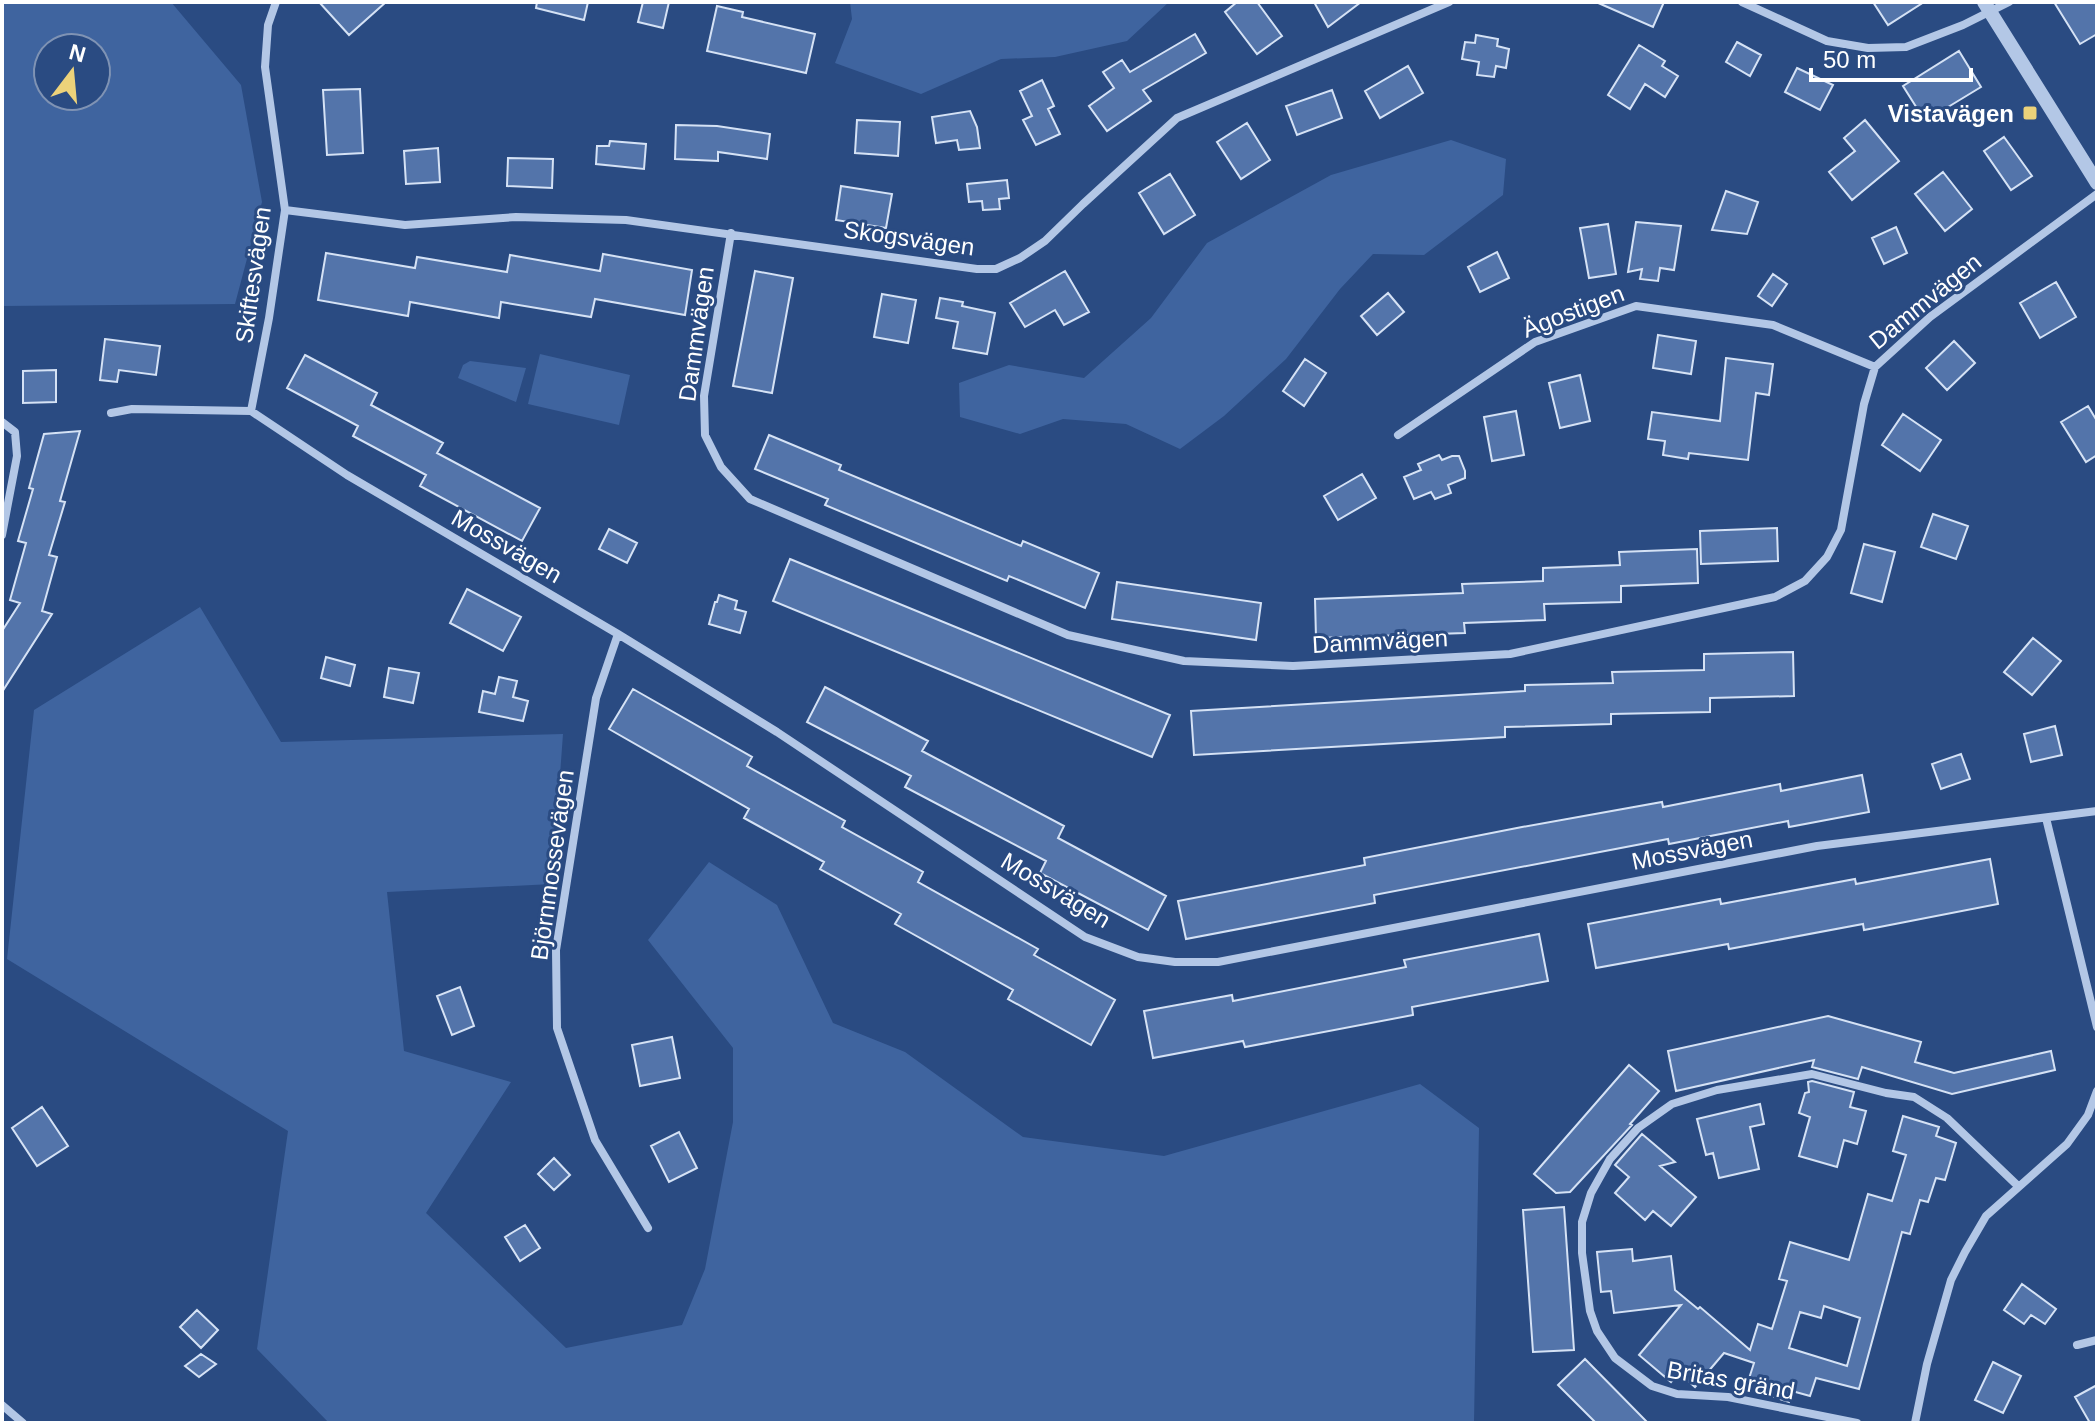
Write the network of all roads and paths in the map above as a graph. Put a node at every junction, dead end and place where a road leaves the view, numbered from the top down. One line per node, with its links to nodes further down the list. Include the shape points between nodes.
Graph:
1 (276, 2): 8 (street, Skiftesvägen, via 268,25 265,67)
2 (1449, 2): 9 (street, Skogsvägen, via 1177,118 1045,241 996,269)
3 (1742, 2): 5 (street, via 1827,41 1868,48 1906,47 1963,25)
4 (2009, 2): 5 (street)
5 (1986, 6): 6 (street)
6 (2097, 183)
7 (2097, 194): 10 (street, Dammvägen, via 1930,317)
8 (285, 210): 9 (street, Skogsvägen, via 405,225 516,217 626,220); 11 (street, Skiftesvägen)
9 (731, 233): 10 (street, Dammvägen, via 704,396 705,435 721,467 750,499 1068,635 1184,661 1293,666 1510,654 1775,597 1805,581 1827,557 1841,530)
10 (1875, 367): 14 (street, Ägostigen, via 1773,325 1636,306 1535,342)
11 (251, 411): 12 (street); 16 (street, Mossvägen, via 347,475)
12 (111, 413)
13 (2, 422): 15 (street, via 15,432 18,446)
14 (1398, 435)
15 (2, 535)
16 (618, 634): 18 (street, Mossvägen, via 777,732 1085,937 1138,957 1175,962 1218,962 1817,846); 22 (street, Björnmossevägen, via 596,698 556,950 557,1028 595,1140)
17 (2097, 811): 18 (street, Mossvägen)
18 (2046, 818): 19 (street)
19 (2097, 1027)
20 (2097, 1091): 21 (street, via 2067,1144)
21 (2018, 1186): 27 (street, Britas gränd, via 1947,1118 1914,1097 1812,1074 1717,1090 1672,1104 1638,1128 1610,1159 1582,1222 1582,1253 1590,1311 1615,1358 1652,1386 1677,1394 1728,1397); 28 (street, via 1986,1216 1951,1280)
22 (648, 1228)
23 (2097, 1340): 24 (street)
24 (2077, 1345)
25 (2, 1405): 26 (street)
26 (23, 1423)
27 (1857, 1423)
28 (1915, 1423)

